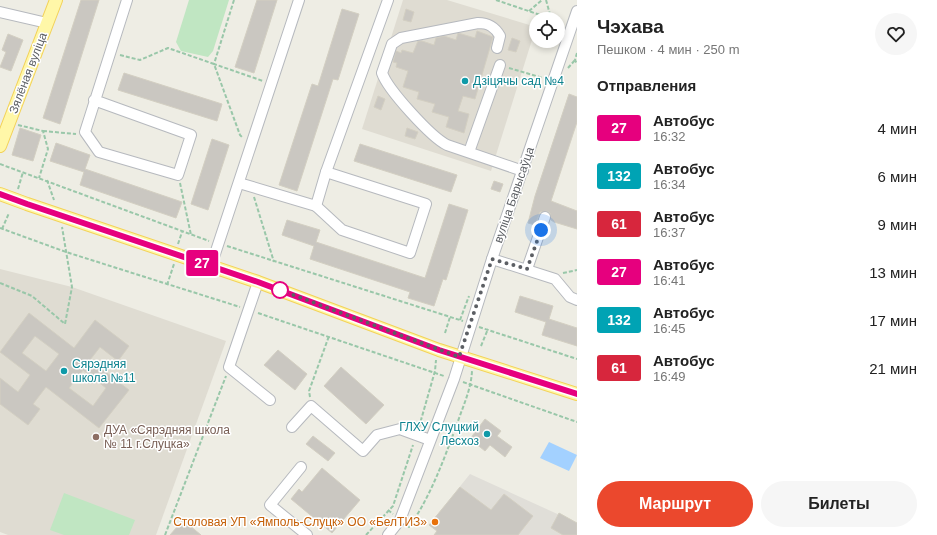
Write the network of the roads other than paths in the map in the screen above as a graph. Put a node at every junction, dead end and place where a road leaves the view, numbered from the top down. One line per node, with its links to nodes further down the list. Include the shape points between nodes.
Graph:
1 (56, 0): 7 (main road, Зялёная вуліца)
2 (127, 0): 10 (street)
3 (299, 0): 15 (street)
4 (388, 0): 14 (street)
5 (577, 11): 13 (street, вуліца Барысаўца)
6 (0, 12): 7 (street)
7 (48, 23): 11 (main road, Зялёная вуліца)
8 (497, 48): 12 (street, via 500,36 493,27 485,23 400,38 392,44 382,73 399,98 438,140)
9 (500, 65): 12 (street)
10 (94, 100): 10 (street, via 191,135 178,175 99,152 85,132)
11 (0, 146)
12 (469, 152): 13 (street)
13 (522, 170): 19 (street, вуліца Барысаўца)
14 (326, 172): 17 (street); 17 (street, via 426,204 410,253 342,230)
15 (239, 183): 17 (street); 20 (street)
16 (0, 194): 20 (main road)
17 (316, 206)
18 (546, 217): 21 (street)
19 (492, 259): 21 (street); 24 (street, вуліца Барысаўца)
20 (211, 266): 22 (main road)
21 (527, 269): 23 (street, via 555,279 570,298)
22 (258, 282): 24 (main road); 26 (street, via 229,367)
23 (577, 300)
24 (459, 357): 25 (main road); 28 (street, вуліца Барысаўца, via 454,379)
25 (577, 394)
26 (270, 400)
27 (292, 427): 28 (street, via 311,406 363,451 377,435 400,429)
28 (430, 440): 31 (street, вуліца Барысаўца, via 400,520)
29 (301, 468): 30 (street, via 270,505)
30 (306, 535)
31 (389, 535)

